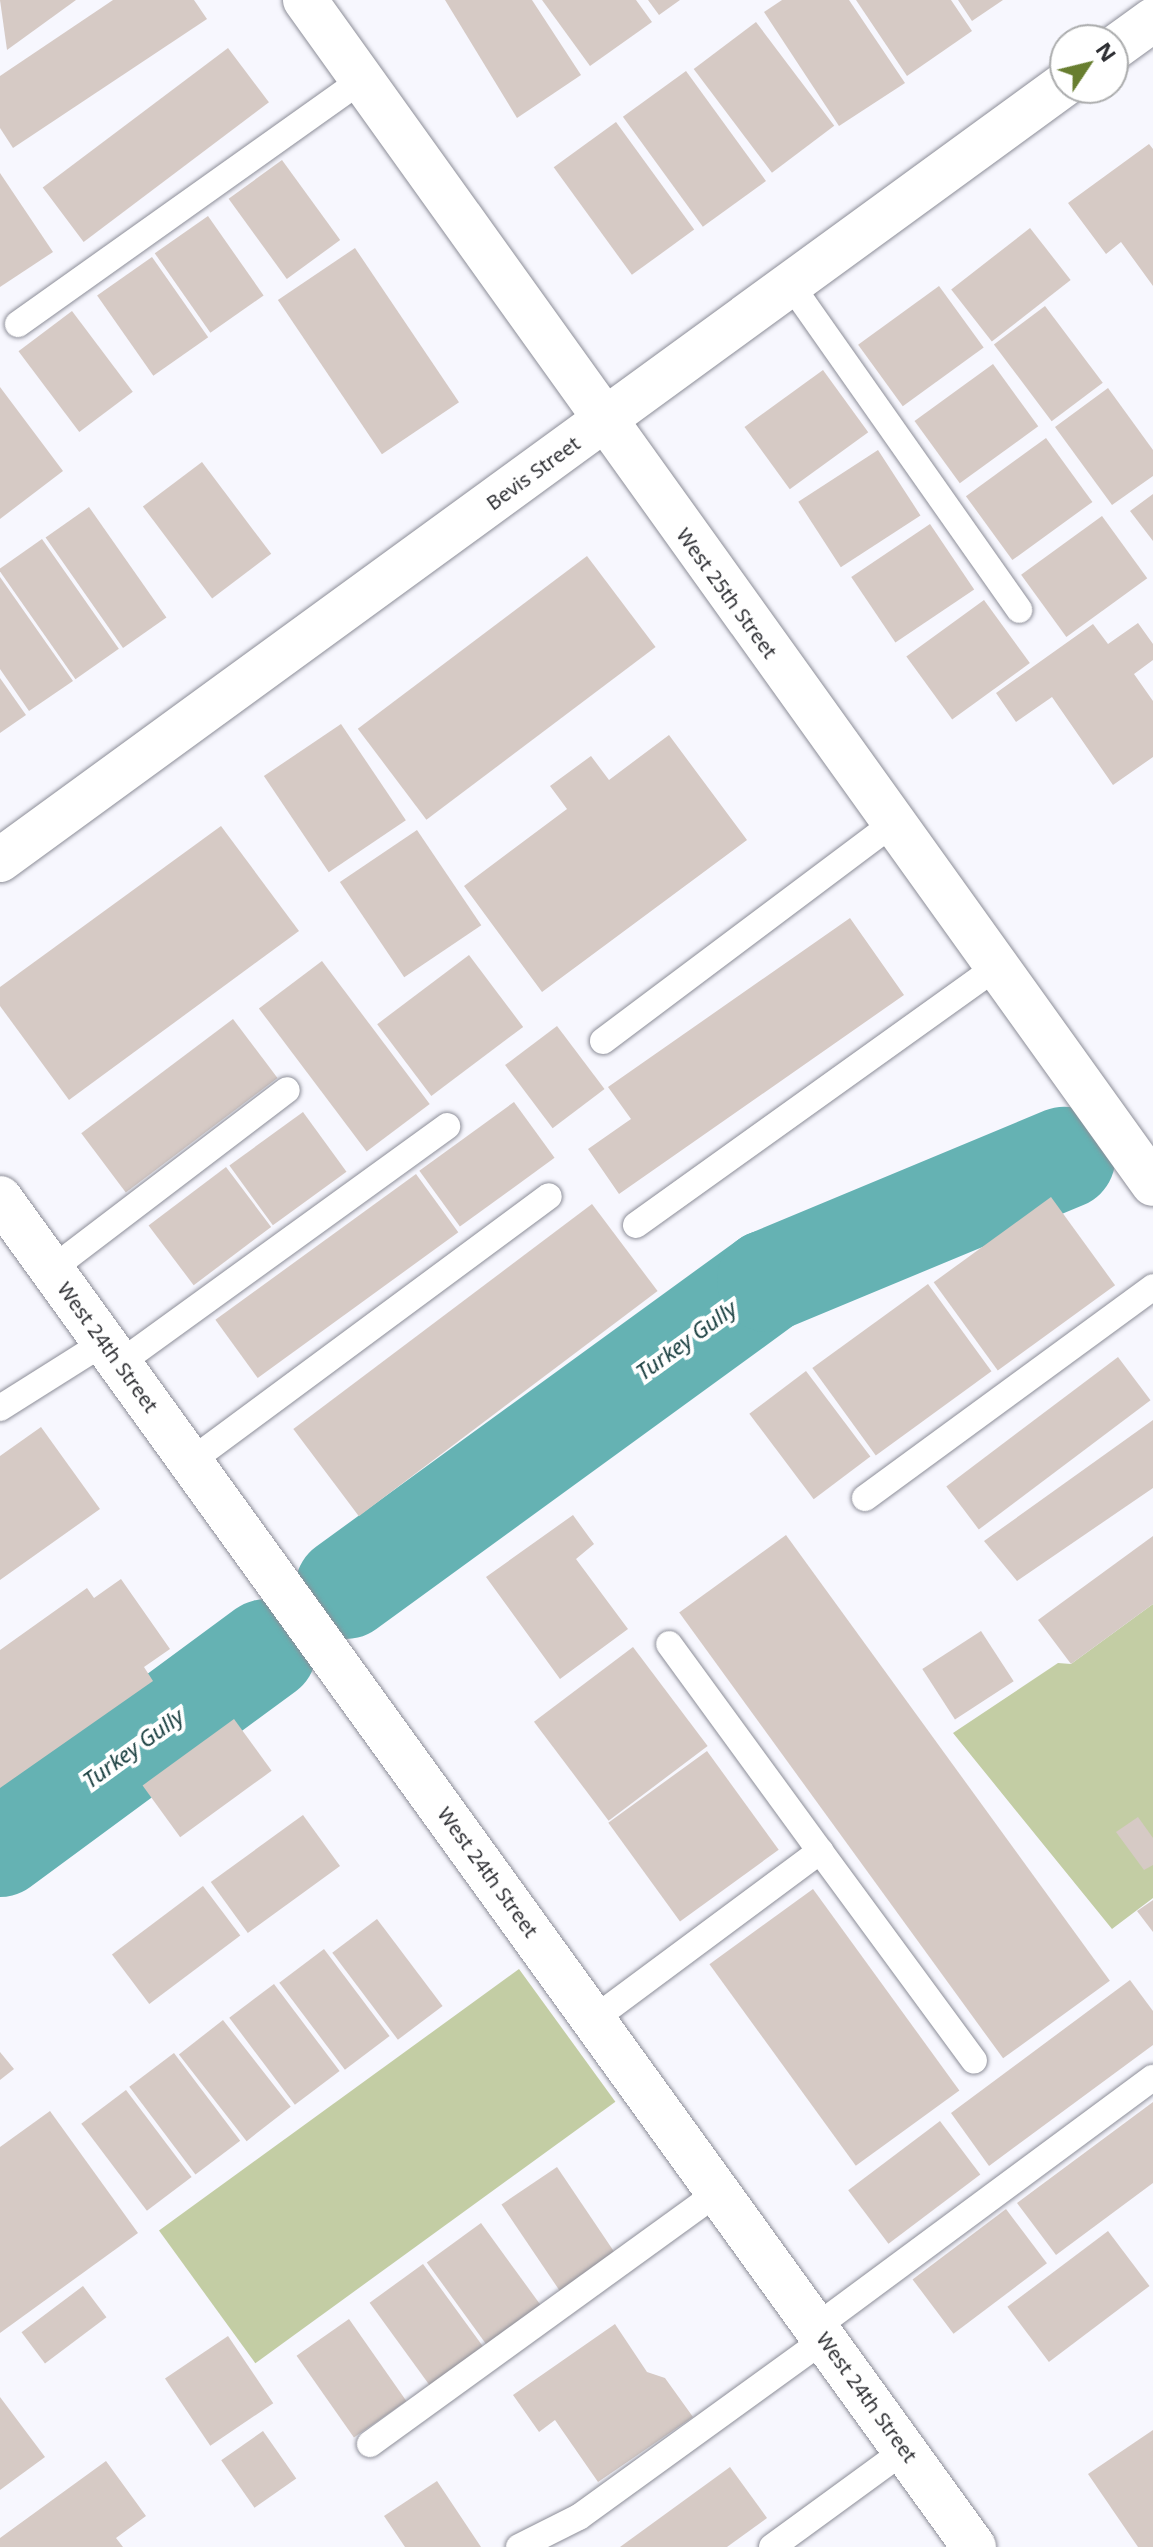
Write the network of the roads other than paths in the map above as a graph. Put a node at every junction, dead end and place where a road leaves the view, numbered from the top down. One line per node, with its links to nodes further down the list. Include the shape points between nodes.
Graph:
1 (305, 0): 4 (street, West 25th Street)
2 (1153, 20): 3 (street)
3 (1129, 37)
4 (361, 80): 7 (lane); 8 (street, West 25th Street)
5 (1049, 96): 6 (street, Bevis Street)
6 (791, 285): 8 (street, Bevis Street); 9 (lane)
7 (18, 324)
8 (604, 423): 10 (street, West 25th Street); 11 (street, Bevis Street)
9 (1019, 610)
10 (893, 823): 12 (street, West 25th Street); 13 (lane)
11 (0, 860)
12 (996, 967): 16 (street, West 25th Street); 19 (lane)
13 (603, 1041)
14 (287, 1090): 20 (lane)
15 (447, 1126): 22 (lane)
16 (1153, 1184)
17 (549, 1196): 24 (lane)
18 (0, 1198): 20 (street, West 24th Street)
19 (636, 1225)
20 (52, 1269): 22 (street, West 24th Street)
21 (1153, 1287): 25 (lane)
22 (112, 1353): 23 (lane); 24 (street, West 24th Street)
23 (0, 1408)
24 (191, 1461): 28 (street, West 24th Street)
25 (865, 1498)
26 (669, 1644): 27 (lane)
27 (820, 1851): 28 (lane); 29 (lane)
28 (594, 2019): 31 (street, West 24th Street)
29 (974, 2061)
30 (1153, 2078): 32 (lane)
31 (718, 2192): 32 (street, West 24th Street); 33 (lane)
32 (820, 2333): 34 (street, West 24th Street); 35 (lane, via 579,2517)
33 (370, 2444)
34 (905, 2450): 36 (lane); 37 (street, West 24th Street)
35 (519, 2547)
36 (772, 2547)
37 (974, 2547)

